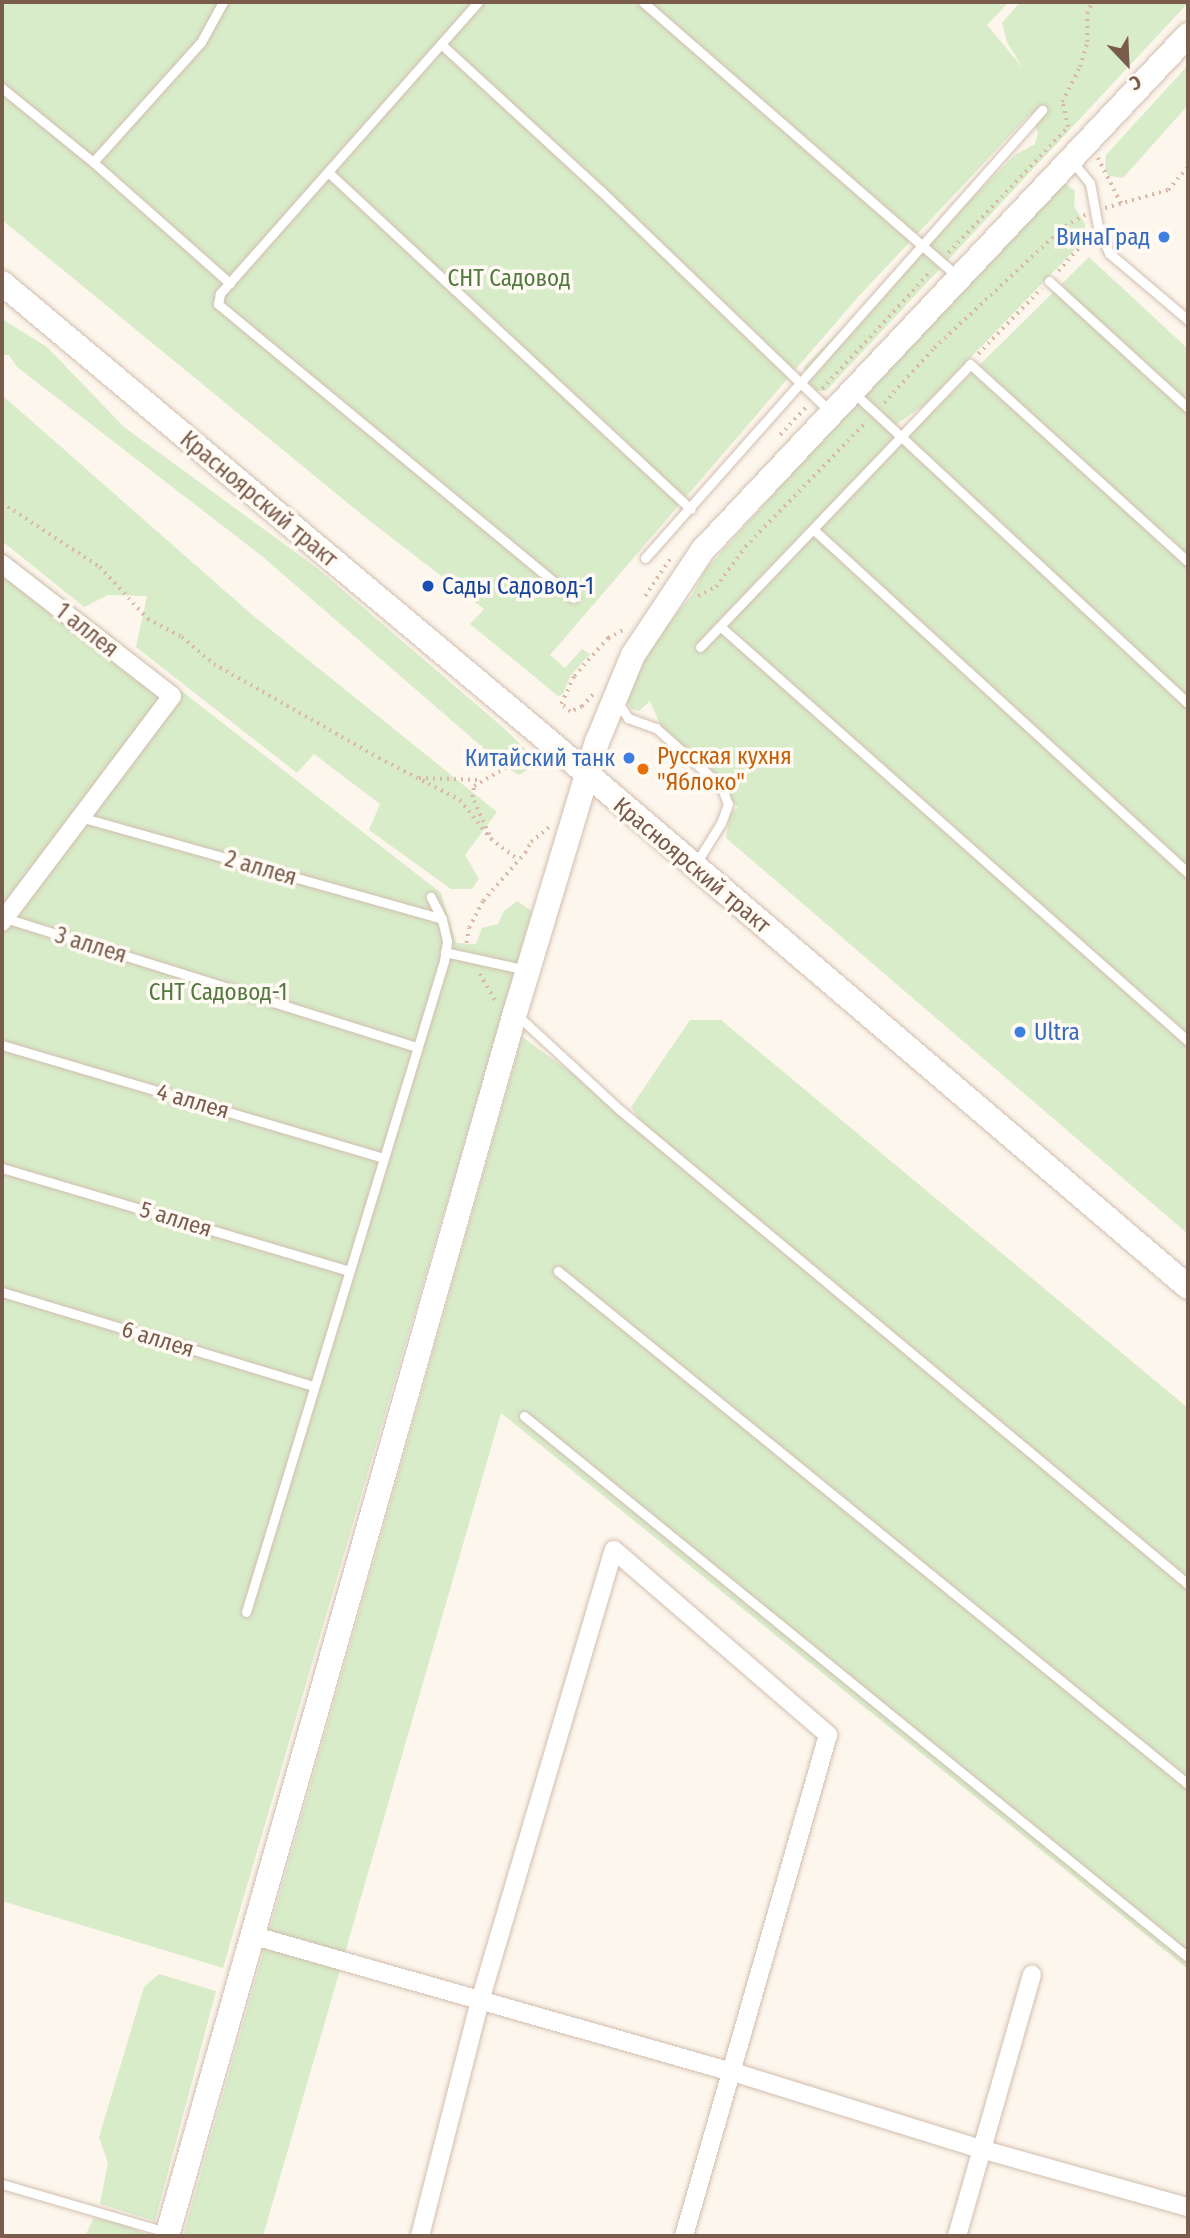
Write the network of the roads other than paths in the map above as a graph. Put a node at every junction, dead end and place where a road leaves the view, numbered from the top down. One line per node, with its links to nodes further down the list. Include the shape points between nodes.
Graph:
1 (223, 2): 9 (lane, via 201,42)
2 (478, 2): 5 (lane)
3 (643, 2): 11 (lane)
4 (1188, 35): 8 (main road)
5 (441, 44): 10 (lane); 17 (lane)
6 (2, 88): 9 (lane)
7 (1042, 110): 11 (lane)
8 (1072, 161): 12 (main road); 16 (lane, via 1090,183 1098,227 1109,253)
9 (93, 162): 15 (lane)
10 (328, 172): 15 (lane); 22 (lane)
11 (923, 246): 12 (lane); 17 (lane)
12 (960, 278): 18 (main road)
13 (1049, 281): 20 (lane)
14 (2, 283): 32 (main road, Красноярский тракт)
15 (230, 283): 27 (lane, via 220,294 219,304)
16 (1188, 320)
17 (802, 383): 19 (lane); 22 (lane)
18 (852, 391): 19 (main road); 21 (lane)
19 (823, 405): 30 (main road, via 702,551)
20 (1188, 408)
21 (901, 437): 23 (lane); 25 (lane, via 970,364); 31 (lane)
22 (691, 509): 24 (lane)
23 (814, 530): 28 (lane); 35 (lane)
24 (645, 558)
25 (1188, 562)
26 (2, 564): 33 (street, 1 аллея, via 172,696)
27 (573, 598)
28 (721, 627): 29 (lane); 42 (lane)
29 (700, 647)
30 (607, 693): 32 (main road); 34 (lane, via 628,718 656,728 722,786 728,804)
31 (1188, 703)
32 (586, 775): 34 (main road, Красноярский тракт); 40 (main road)
33 (80, 817): 37 (lane, 2 аллея); 38 (street)
34 (694, 866): 49 (main road, Красноярский тракт)
35 (1188, 873)
36 (431, 897): 37 (lane)
37 (442, 919): 39 (lane)
38 (3, 920): 44 (lane, 3 аллея)
39 (445, 952): 40 (lane); 44 (lane)
40 (529, 971): 41 (main road)
41 (513, 1023): 53 (lane); 56 (main road)
42 (1188, 1041)
43 (2, 1045): 45 (lane, 4 аллея)
44 (417, 1047): 45 (lane)
45 (384, 1158): 47 (lane)
46 (2, 1168): 47 (lane, 5 аллея)
47 (349, 1271): 51 (lane)
48 (558, 1271): 55 (lane)
49 (1188, 1287)
50 (2, 1292): 51 (lane, 6 аллея)
51 (314, 1386): 54 (lane)
52 (524, 1416): 57 (lane)
53 (1188, 1584)
54 (246, 1612)
55 (1188, 1784)
56 (251, 1935): 59 (street); 64 (main road)
57 (1188, 1957)
58 (1032, 1975): 61 (street)
59 (480, 2001): 60 (street); 60 (street, via 614,1550 828,1735); 65 (street)
60 (730, 2071): 61 (street); 66 (street)
61 (981, 2149): 63 (street); 67 (street)
62 (2, 2184): 64 (lane)
63 (1188, 2207)
64 (167, 2234)
65 (420, 2236)
66 (684, 2236)
67 (957, 2236)

